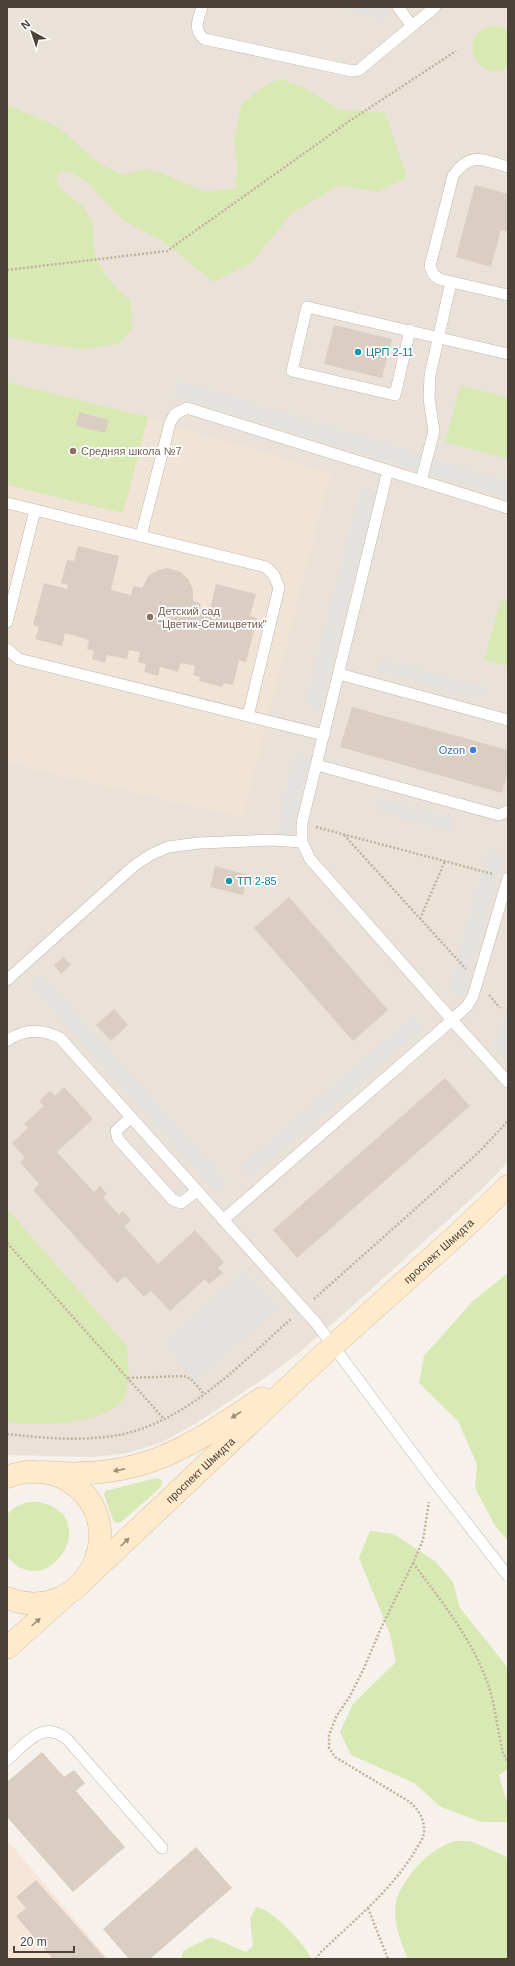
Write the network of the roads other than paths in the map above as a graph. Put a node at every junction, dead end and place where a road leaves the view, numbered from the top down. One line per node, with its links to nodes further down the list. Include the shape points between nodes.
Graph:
1 (202, 7): 4 (lane, via 196,27 204,39 352,71 359,70)
2 (398, 7): 4 (lane)
3 (435, 7): 4 (lane)
4 (412, 26)
5 (508, 166): 6 (lane, via 480,159 470,160 460,165 453,176 430,266 439,279)
6 (450, 282): 7 (lane); 9 (lane)
7 (508, 295)
8 (410, 330): 8 (lane, via 395,395 292,371 307,306); 9 (lane)
9 (438, 337): 10 (lane); 12 (lane, via 430,375 434,431)
10 (508, 354)
11 (388, 470): 12 (lane); 16 (lane, via 187,408 175,414 170,424); 19 (lane)
12 (421, 481): 14 (lane)
13 (7, 503): 15 (lane)
14 (508, 508)
15 (35, 510): 16 (lane); 17 (lane)
16 (142, 536): 20 (lane, via 258,564 274,574 279,588)
17 (7, 622)
18 (7, 649): 20 (lane, via 19,659)
19 (339, 674): 21 (lane); 22 (lane)
20 (248, 716): 22 (lane)
21 (508, 720)
22 (324, 735): 23 (lane)
23 (316, 765): 24 (lane, via 499,815); 25 (lane, via 302,824)
24 (508, 811)
25 (302, 842): 27 (lane, via 272,840 199,843 168,847 152,854 135,865); 28 (lane, via 310,859)
26 (508, 878): 28 (lane, via 473,996 467,1006)
27 (7, 980)
28 (452, 1020): 30 (lane); 34 (lane)
29 (7, 1041): 31 (lane, via 21,1033 34,1030 46,1031 60,1038)
30 (508, 1082)
31 (131, 1117): 33 (lane); 33 (lane, via 116,1131 122,1144 173,1200 181,1203)
32 (508, 1186): 35 (main road, проспект Шмидта)
33 (197, 1191): 34 (lane)
34 (223, 1220): 35 (lane)
35 (333, 1345): 36 (main road, проспект Шмидта); 39 (lane)
36 (315, 1362): 37 (main road, проспект Шмидта, one-way to 37, via 200,1439 169,1455 144,1464 106,1472 70,1475); 40 (main road, проспект Шмидта, one-way to 36)
37 (26, 1471): 38 (main road); 40 (main road, via 60,1477 75,1485 87,1498 100,1529 100,1547 95,1563)
38 (7, 1477)
39 (508, 1576)
40 (86, 1578): 41 (main road, проспект Шмидта)
41 (67, 1595): 42 (main road, via 37,1603 24,1603); 43 (main road, проспект Шмидта, one-way to 41)
42 (7, 1598)
43 (7, 1648)
44 (7, 1760): 45 (lane, via 38,1734 47,1730 58,1732 67,1739)
45 (162, 1848)

